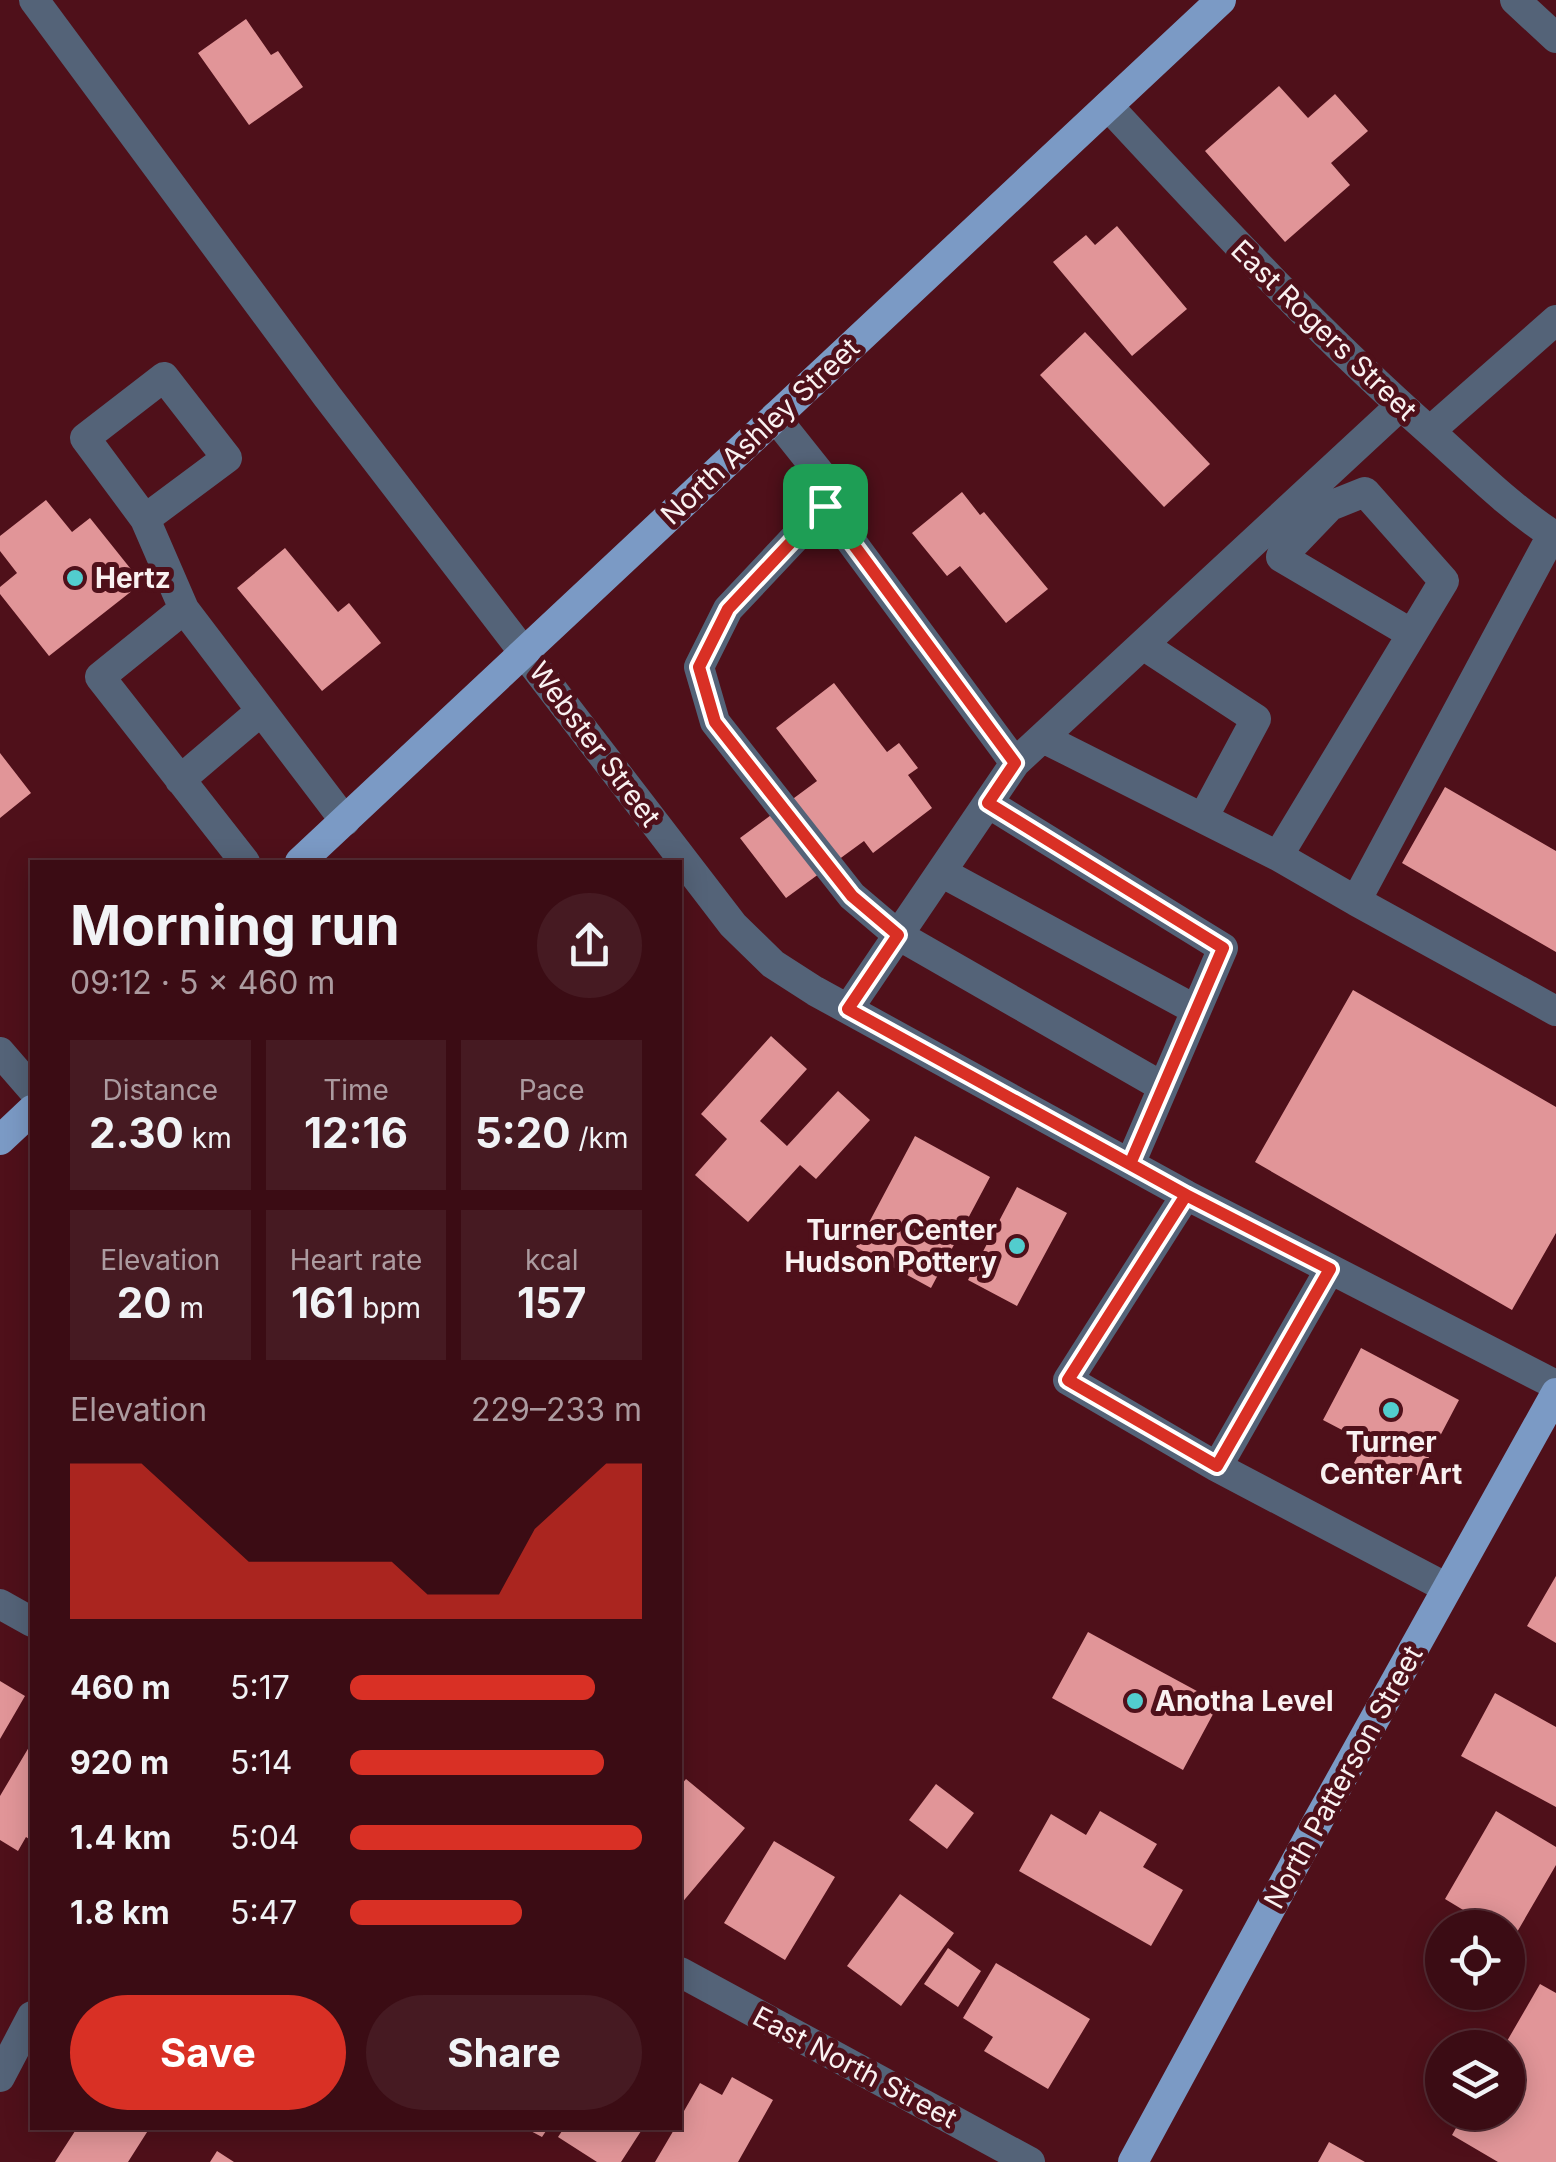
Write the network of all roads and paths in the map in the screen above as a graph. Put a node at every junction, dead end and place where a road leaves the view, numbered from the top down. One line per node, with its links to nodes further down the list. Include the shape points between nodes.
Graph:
1 (34, 0): 16 (street, Webster Street, via 327,396)
2 (1221, 0): 5 (main road, North Ashley Street)
3 (1516, 0): 4 (street)
4 (1551, 25)
5 (1108, 106): 7 (street, East Rogers Street, via 1268,279); 8 (main road, North Ashley Street)
6 (1556, 320): 9 (street)
7 (1400, 406): 9 (street, East Rogers Street); 15 (street)
8 (775, 417): 10 (street, via 822,476); 16 (main road, North Ashley Street)
9 (1430, 432): 12 (street, East Rogers Street)
10 (825, 506): 19 (street); 29 (street, via 728,609 699,667 715,722 852,896)
11 (145, 520): 11 (street, via 226,458 164,377 85,438); 13 (street)
12 (1554, 536): 28 (street)
13 (184, 609): 17 (street); 20 (street, via 100,677)
14 (1412, 634): 14 (street, via 1444,581 1365,492 1330,506 1281,557); 24 (street)
15 (1143, 644): 18 (street); 22 (street, via 1256,719)
16 (526, 650): 23 (main road, North Ashley Street); 30 (street, Webster Street, via 734,925 773,964)
17 (261, 712): 20 (street); 23 (street)
18 (1042, 738): 19 (street); 22 (street)
19 (1015, 763): 21 (street)
20 (180, 780): 25 (street)
21 (988, 803): 27 (street); 31 (street, via 1223,948)
22 (1203, 818): 24 (street)
23 (345, 821): 26 (main road, North Ashley Street)
24 (1278, 856): 28 (street)
25 (243, 860)
26 (302, 860)
27 (941, 872): 29 (street); 31 (street)
28 (1356, 901): 32 (street)
29 (898, 935): 30 (street); 35 (street)
30 (848, 1009): 38 (street, Webster Street)
31 (1196, 1010): 35 (street)
32 (1556, 1011)
33 (0, 1052): 34 (street)
34 (30, 1087)
35 (1163, 1087): 38 (street)
36 (30, 1112): 37 (main road)
37 (0, 1140)
38 (1130, 1164): 39 (street, Webster Street)
39 (1186, 1195): 40 (street, Webster Street); 43 (street, via 1068,1380)
40 (1330, 1269): 41 (street, Webster Street); 43 (street)
41 (1556, 1385)
42 (1556, 1394): 44 (main road, North Patterson Street)
43 (1217, 1466): 44 (street)
44 (1447, 1588): 51 (main road, North Patterson Street)
45 (0, 1604): 46 (street)
46 (30, 1621)
47 (682, 1973): 50 (street, East North Street)
48 (30, 2020): 49 (street)
49 (0, 2077)
50 (1030, 2162)
51 (1133, 2162)

